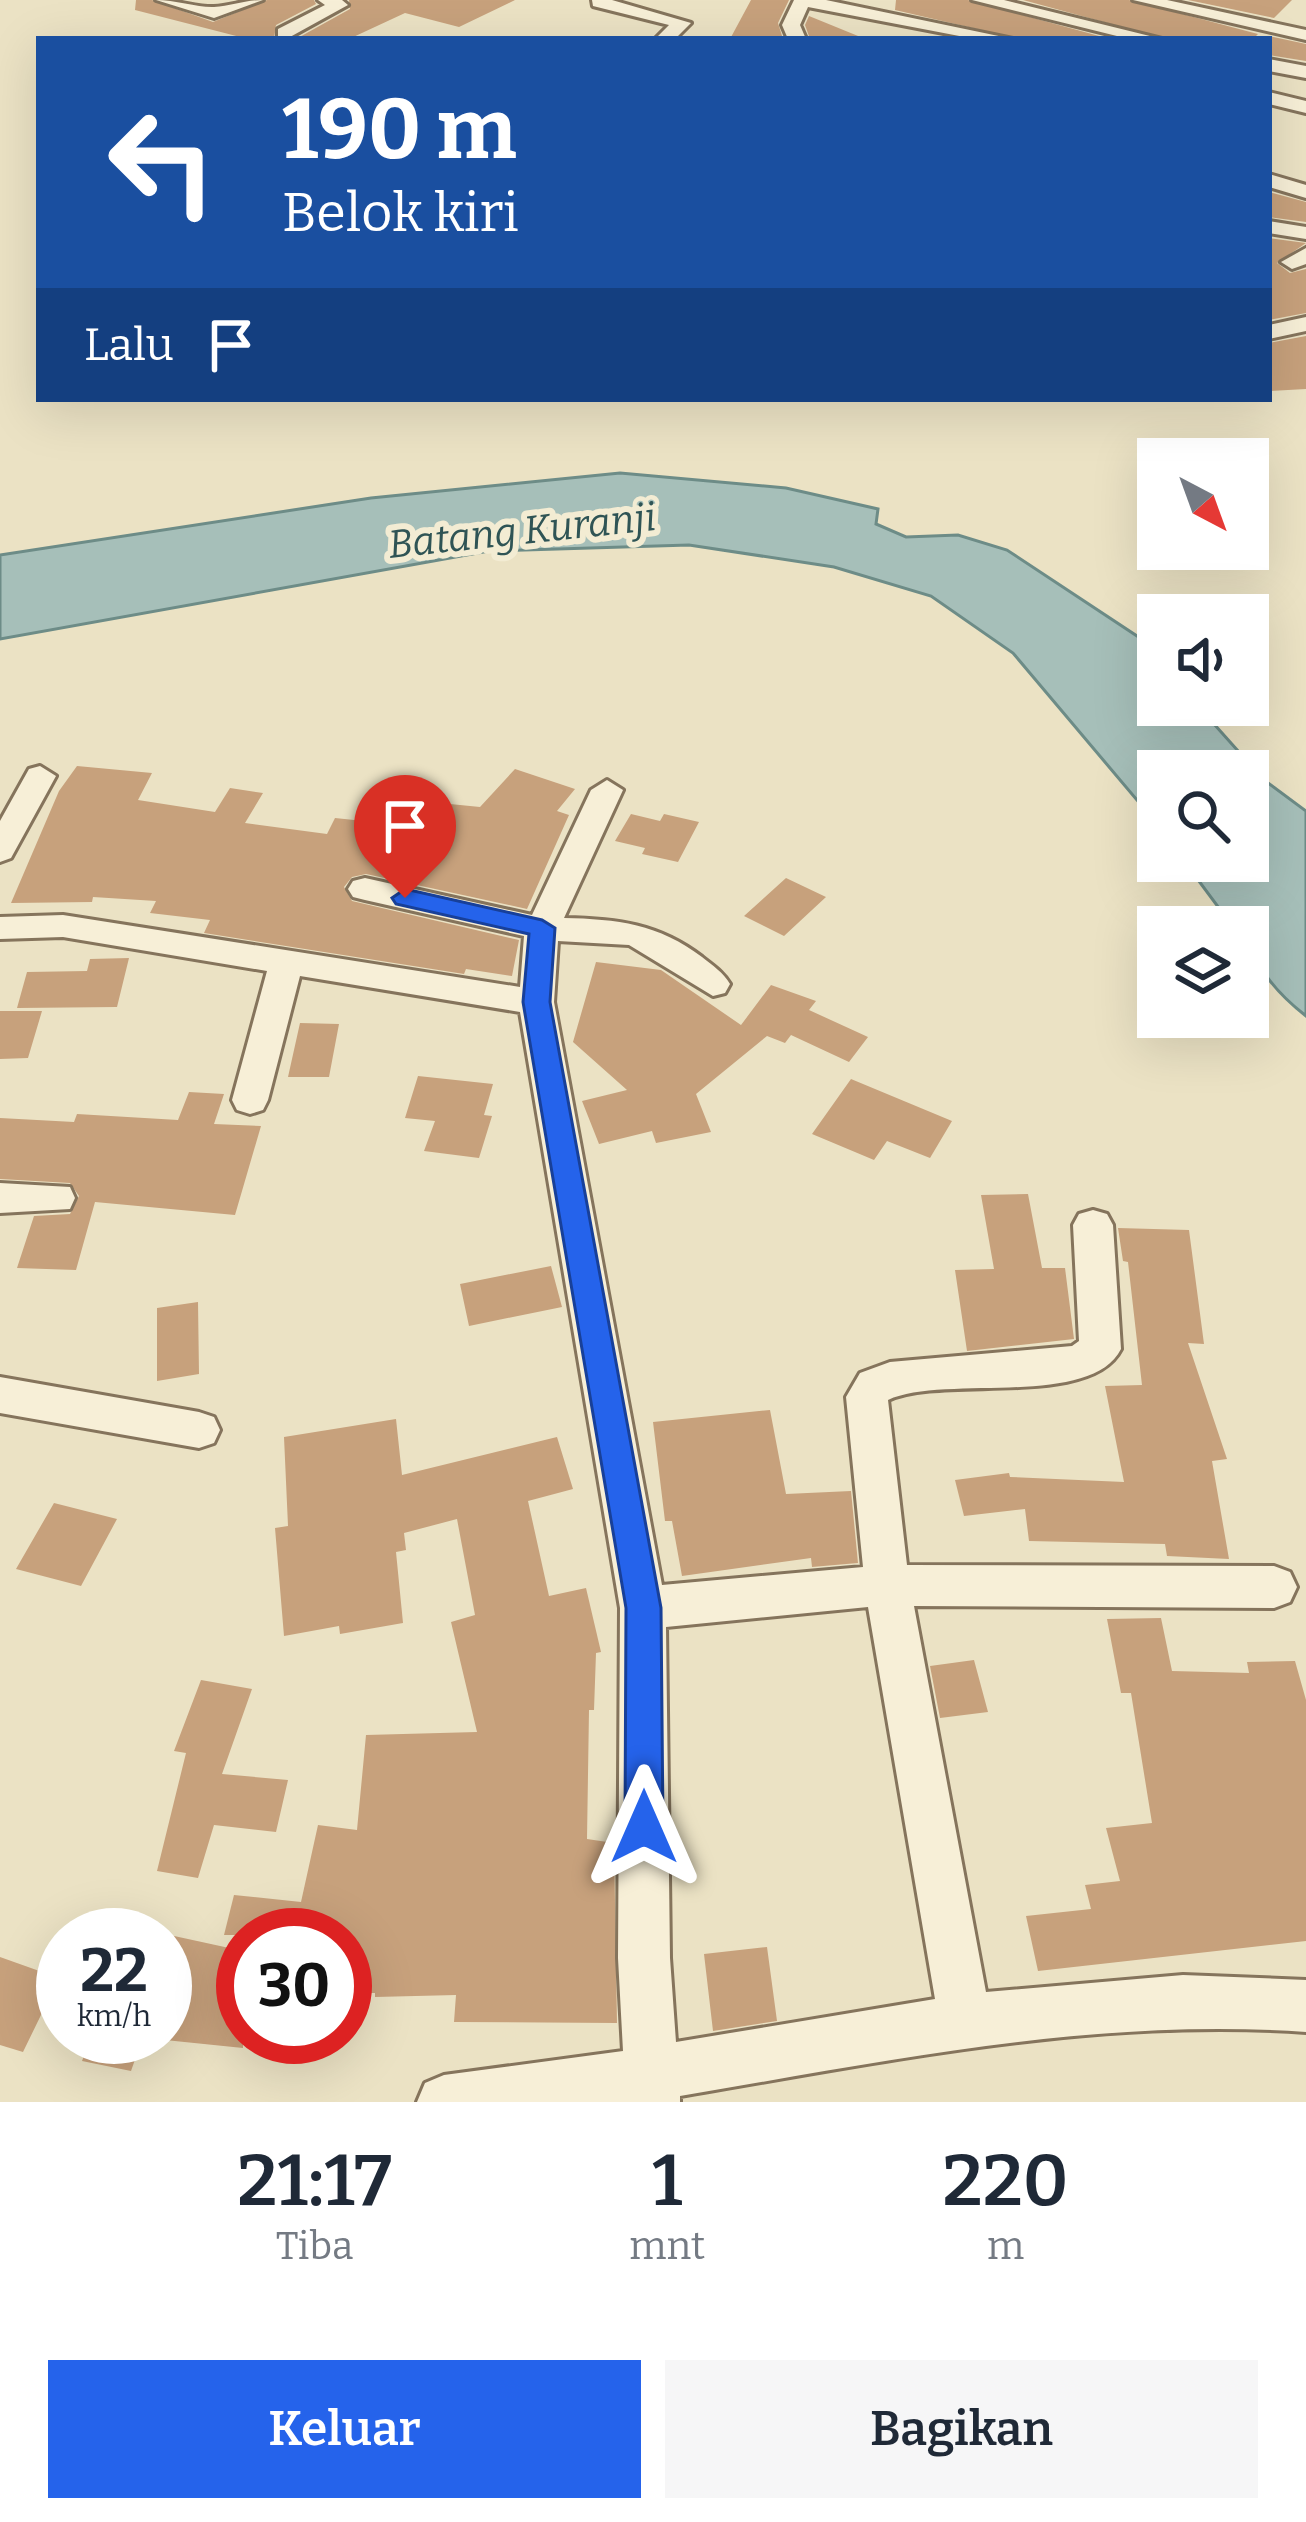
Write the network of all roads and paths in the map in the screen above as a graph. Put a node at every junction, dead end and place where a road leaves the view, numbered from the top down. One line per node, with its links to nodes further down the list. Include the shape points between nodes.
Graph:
1 (165, 0): 2 (street, via 222,13)
2 (254, 0)
3 (327, 0): 11 (street, via 339,5)
4 (982, 0): 9 (street)
5 (1142, 0): 10 (street)
6 (1180, 0): 10 (street)
7 (803, 1): 13 (street, via 791,25); 14 (street)
8 (599, 2): 12 (street, via 682,23)
9 (1072, 20): 15 (street); 16 (street)
10 (1290, 28)
11 (284, 33)
12 (667, 36)
13 (795, 36)
14 (988, 36)
15 (1051, 36)
16 (1141, 36)
17 (1272, 65): 18 (street)
18 (1306, 72)
19 (1272, 99): 20 (street)
20 (1306, 107)
21 (1272, 181): 22 (street)
22 (1306, 192)
23 (1272, 227): 24 (street)
24 (1306, 232)
25 (1306, 324): 26 (street)
26 (1272, 331)
27 (40, 776): 29 (street)
28 (608, 790): 32 (street)
29 (0, 851)
30 (365, 889): 32 (street)
31 (0, 928): 33 (street, via 62,926)
32 (542, 928): 34 (street, via 638,935); 35 (street)
33 (287, 960): 35 (street); 36 (street)
34 (712, 984)
35 (536, 1002): 44 (street)
36 (250, 1100)
37 (0, 1198): 38 (street)
38 (56, 1198)
39 (1093, 1225): 42 (street, via 1096,1354 890,1378 867,1397)
40 (0, 1395): 41 (street)
41 (199, 1430)
42 (887, 1586): 43 (street); 44 (street); 46 (street)
43 (1274, 1587)
44 (643, 1608): 47 (street)
45 (1306, 2006): 46 (street, via 1128,2002)
46 (965, 2020): 47 (street)
47 (652, 2088): 48 (street)
48 (444, 2102)

